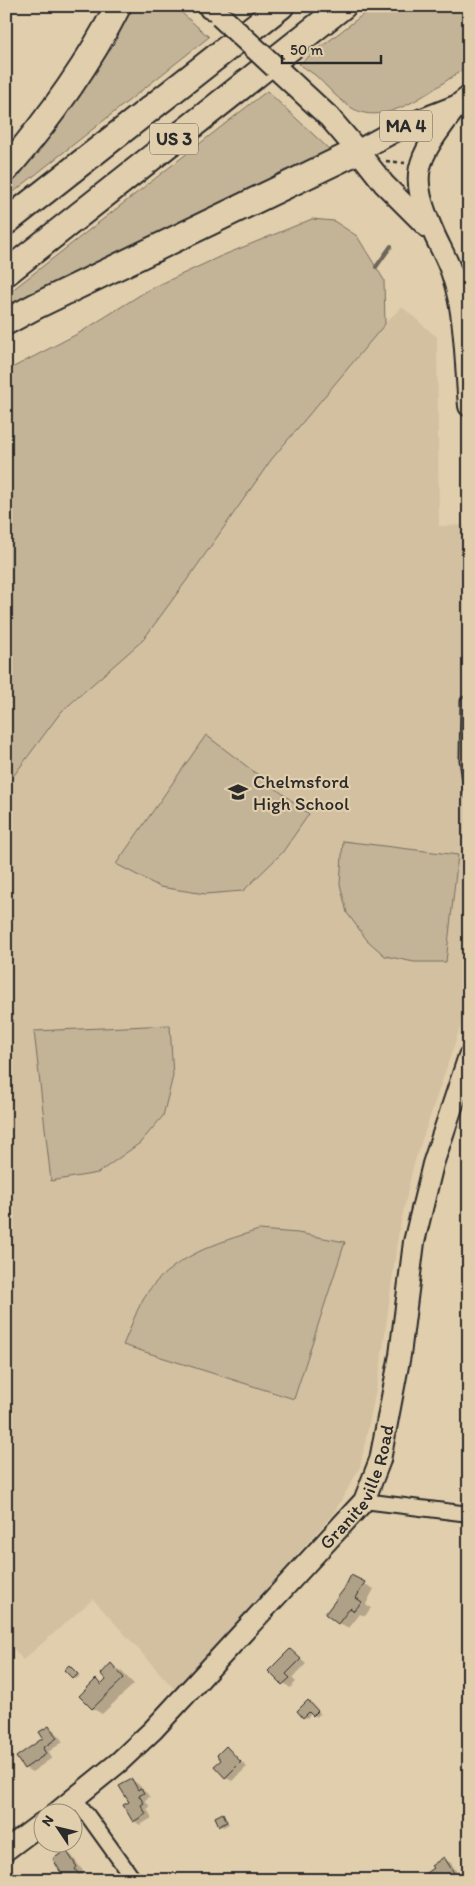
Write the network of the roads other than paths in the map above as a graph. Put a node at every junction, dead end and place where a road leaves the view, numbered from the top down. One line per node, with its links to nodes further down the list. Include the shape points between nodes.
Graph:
1 (118, 6): 7 (highway, via 102,38 60,102)
2 (281, 6): 8 (highway, US 3)
3 (343, 6): 10 (highway, US 3)
4 (212, 9): 6 (main road, MA 4, bridge, via 329,117)
5 (463, 102): 6 (main road, MA 4, via 398,129); 9 (main road, via 425,152 418,174 423,207)
6 (358, 151): 9 (main road, via 384,184); 11 (highway)
7 (6, 169)
8 (6, 222)
9 (434, 234): 12 (main road, via 452,275)
10 (6, 273)
11 (6, 322)
12 (469, 406)
13 (469, 700): 14 (lane, via 465,701 464,760)
14 (469, 795)
15 (469, 1056): 16 (main road, Graniteville Road, via 433,1164 414,1242 400,1355 382,1450)
16 (364, 1501): 17 (street); 18 (main road, Graniteville Road, via 154,1730)
17 (469, 1514)
18 (75, 1798): 19 (main road, Graniteville Road); 22 (street)
19 (68, 1804)
20 (32, 1830): 21 (main road)
21 (6, 1850)
22 (134, 1880)

